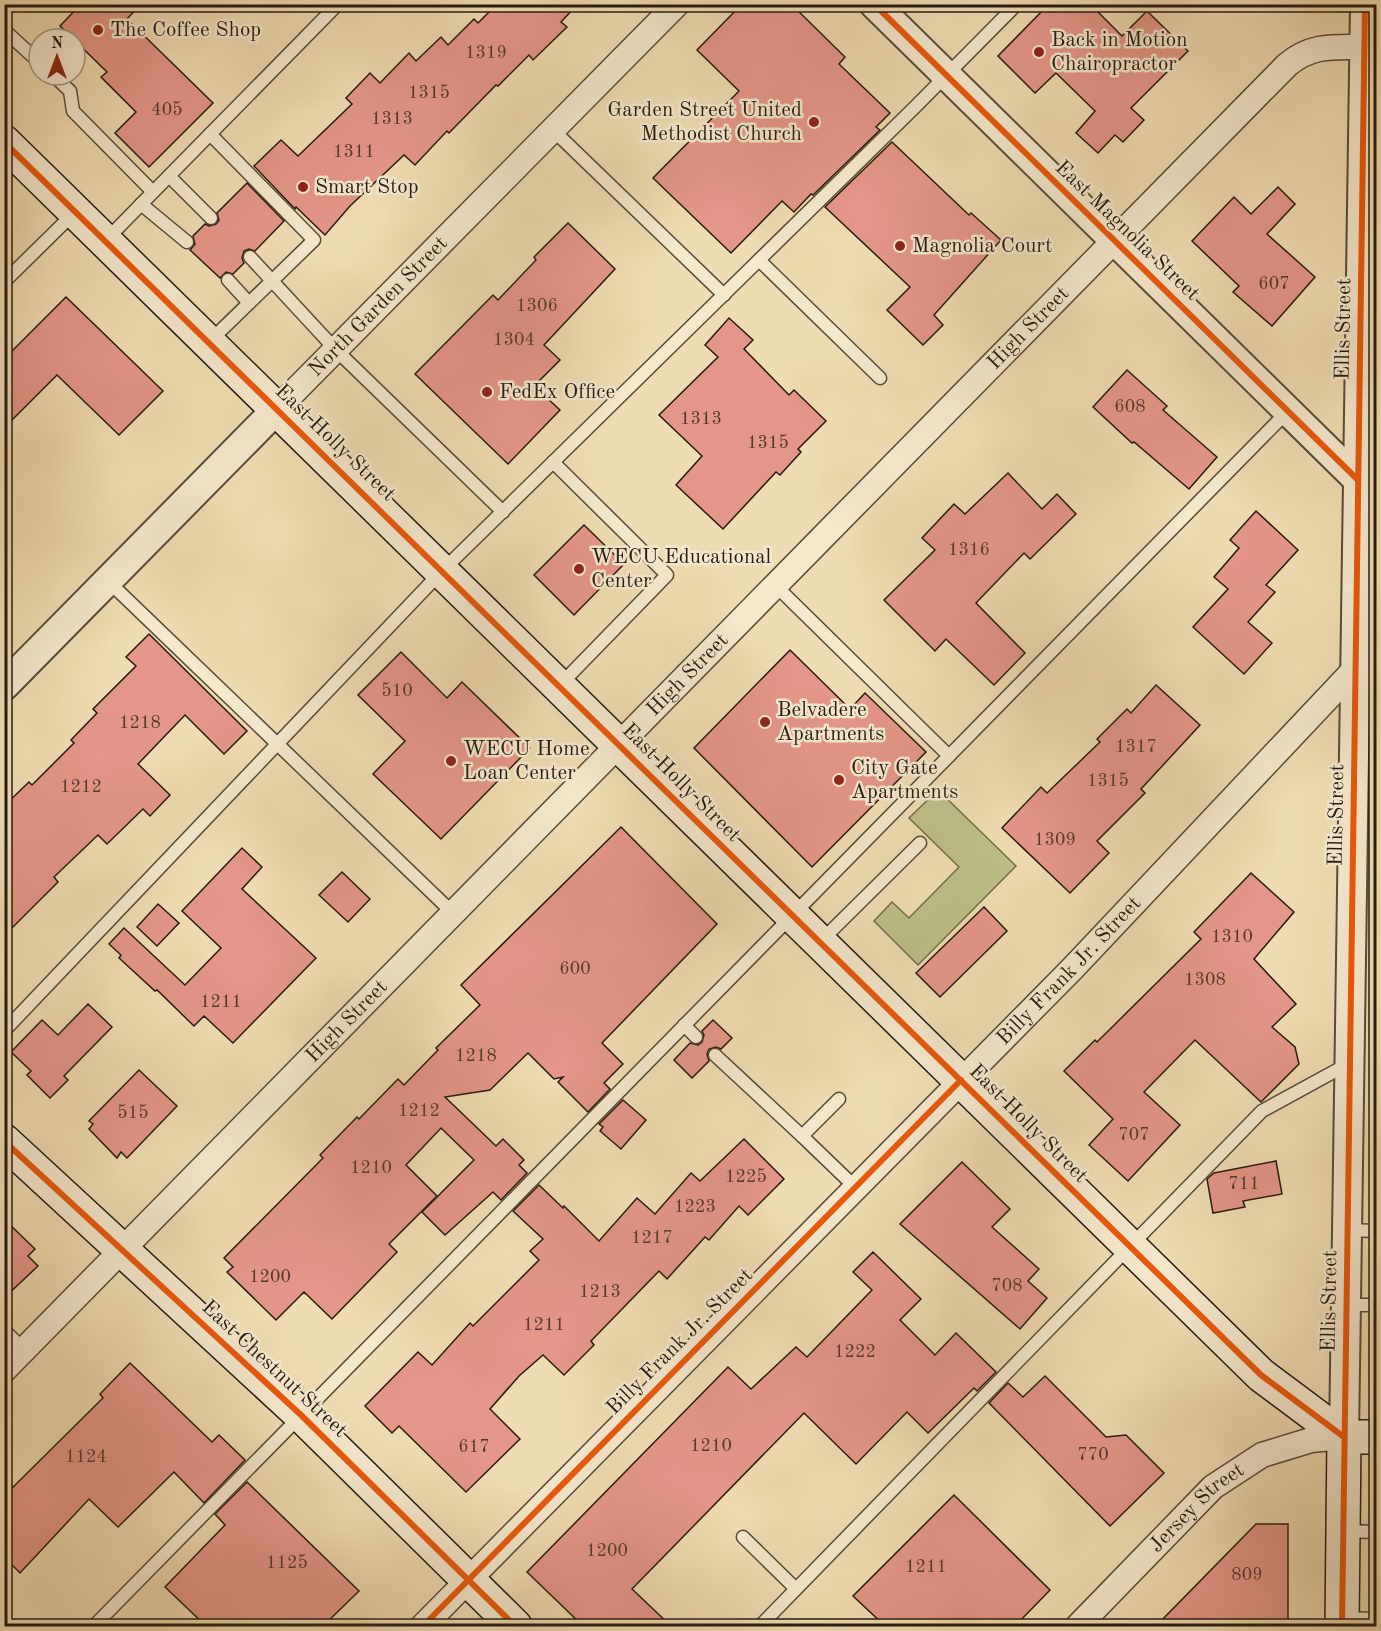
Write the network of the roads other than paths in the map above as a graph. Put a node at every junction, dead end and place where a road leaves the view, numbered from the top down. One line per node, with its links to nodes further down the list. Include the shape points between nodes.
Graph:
1 (338, 4): 12 (lane)
2 (676, 4): 11 (street, North Garden Street)
3 (874, 4): 9 (street, East Magnolia Street)
4 (1017, 4): 9 (lane)
5 (1365, 4): 7 (street, Ellis Street)
6 (4, 30): 8 (lane)
7 (1365, 47): 20 (street, High Street, via 1319,48 1297,57); 35 (street, Ellis Street)
8 (27, 51)
9 (947, 76): 20 (street, East Magnolia Street); 23 (lane)
10 (66, 87): 15 (lane, via 70,91 73,111)
11 (553, 129): 27 (lane); 30 (street, North Garden Street)
12 (210, 134): 14 (lane); 25 (lane, via 314,240)
13 (4, 142): 17 (main road, East Holly Street)
14 (169, 176): 15 (lane); 18 (lane)
15 (153, 192): 16 (lane)
16 (141, 204): 19 (lane); 21 (lane)
17 (75, 211): 19 (main road, East Holly Street); 26 (lane)
18 (211, 218)
19 (105, 241): 29 (main road, East Holly Street)
20 (1114, 241): 33 (street, East Magnolia Street); 40 (street, High Street)
21 (187, 242)
22 (250, 257): 25 (lane)
23 (759, 260): 27 (lane); 31 (lane)
24 (228, 280): 28 (lane)
25 (272, 281): 28 (lane); 30 (lane)
26 (4, 282)
27 (724, 295): 34 (lane)
28 (249, 303): 29 (lane)
29 (209, 342): 32 (main road, East Holly Street)
30 (336, 350): 32 (street, North Garden Street); 36 (lane)
31 (880, 378)
32 (277, 410): 38 (main road, East Holly Street); 39 (street, North Garden Street)
33 (1288, 411): 35 (street, East Magnolia Street); 46 (lane)
34 (553, 462): 36 (lane); 43 (lane, via 667,575)
35 (1358, 480): 37 (street, Ellis Street)
36 (503, 512): 38 (lane)
37 (1367, 562): 41 (street, Ellis Street)
38 (442, 571): 43 (main road, East Holly Street); 44 (lane)
39 (108, 581): 42 (street, North Garden Street); 44 (lane)
40 (776, 586): 45 (street, High Street); 46 (lane)
41 (1356, 668): 55 (street, Ellis Street); 56 (street, Billy Frank Jr. Street, via 1073,968)
42 (4, 686)
43 (559, 686): 45 (main road, East Holly Street)
44 (278, 745): 48 (lane); 52 (lane)
45 (619, 745): 48 (street, High Street); 49 (main road, East Holly Street)
46 (949, 756): 49 (lane)
47 (920, 843): 50 (lane)
48 (453, 913): 64 (street, High Street)
49 (792, 915): 50 (main road, East Holly Street); 51 (lane)
50 (820, 942): 56 (main road, East Holly Street)
51 (684, 1025): 53 (lane); 70 (lane)
52 (4, 1031)
53 (696, 1037)
54 (716, 1055): 58 (lane)
55 (1350, 1063): 61 (street, Ellis Street); 63 (lane, via 1262,1111)
56 (961, 1080): 60 (street, Billy Frank Jr. Street); 63 (main road, East Holly Street)
57 (839, 1099): 58 (lane)
58 (802, 1136): 60 (lane)
59 (4, 1141): 64 (main road, East Chestnut Street)
60 (855, 1187): 76 (street, Billy Frank Jr. Street)
61 (1347, 1230): 62 (lane); 65 (street, Ellis Street)
62 (1377, 1231)
63 (1130, 1247): 71 (main road, East Holly Street, via 1261,1376); 77 (lane)
64 (123, 1250): 68 (street, High Street); 70 (main road, East Chestnut Street)
65 (1346, 1305): 66 (lane); 71 (street, Ellis Street)
66 (1377, 1305)
67 (4, 1330): 68 (lane)
68 (24, 1350): 69 (street, High Street)
69 (4, 1370)
70 (301, 1415): 76 (main road, East Chestnut Street); 80 (lane)
71 (1344, 1437): 72 (main road); 73 (main road, Ellis Street); 84 (street, Jersey Street, via 1311,1440 1262,1455 1213,1487)
72 (1377, 1437)
73 (1343, 1531): 74 (lane); 79 (main road, Ellis Street)
74 (1377, 1532)
75 (743, 1537): 77 (lane)
76 (469, 1580): 81 (street, Billy Frank Jr. Street); 82 (main road, East Chestnut Street)
77 (796, 1589): 83 (lane)
78 (1377, 1619): 79 (lane)
79 (1342, 1622)
80 (94, 1626)
81 (423, 1626)
82 (515, 1626)
83 (760, 1626)
84 (1077, 1626)

